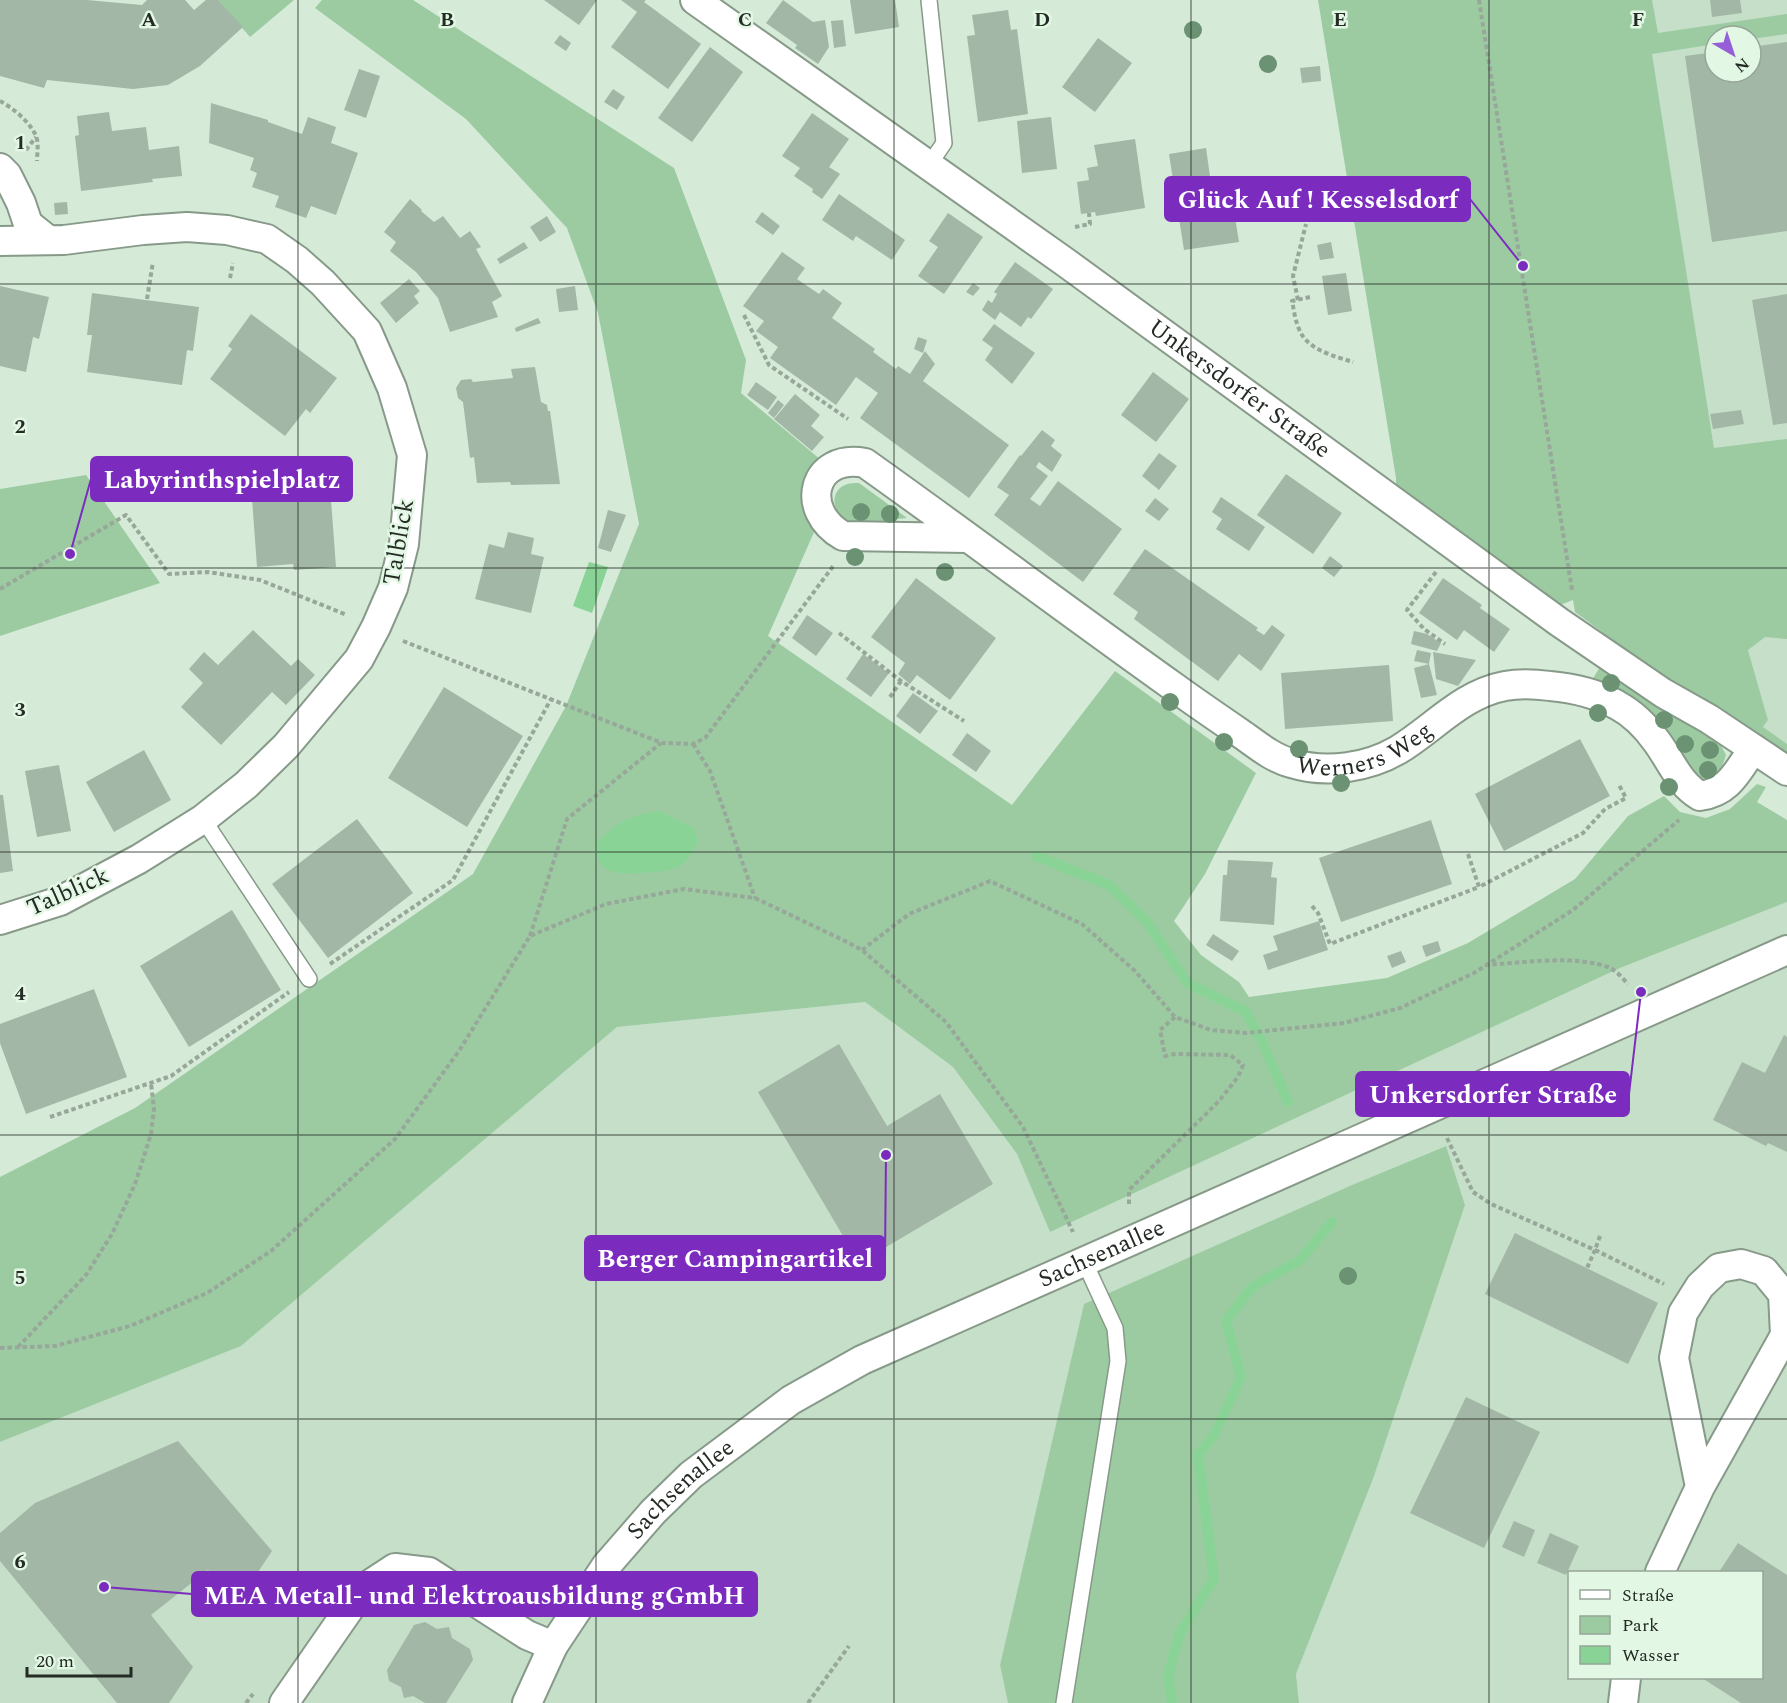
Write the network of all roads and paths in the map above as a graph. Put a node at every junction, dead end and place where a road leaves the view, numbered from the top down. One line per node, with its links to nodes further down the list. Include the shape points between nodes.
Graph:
1 (695, 0): 4 (street, Unkersdorfer Straße)
2 (929, 0): 4 (lane, via 944,143)
3 (1479, 0): 24 (path)
4 (929, 165): 22 (street, Unkersdorfer Straße)
5 (0, 168): 9 (street, via 7,175 28,224)
6 (1089, 213): 8 (path, via 1090,224)
7 (1306, 224): 16 (path, via 1293,276)
8 (1075, 227)
9 (48, 240): 10 (street, Talblick); 38 (street, Talblick, via 187,227 267,239 323,283 367,331 392,388 412,455 404,544 393,588 359,659 286,746)
10 (0, 241)
11 (153, 264): 15 (path)
12 (232, 266): 13 (path)
13 (230, 278)
14 (1310, 297): 16 (path)
15 (147, 300)
16 (1298, 300): 18 (path, via 1292,301 1299,330 1311,345)
17 (744, 315): 19 (path, via 769,365)
18 (1353, 363)
19 (848, 419)
20 (854, 536): 21 (street, Werners Weg); 21 (street, Werners Weg, via 834,531 823,519 815,495 825,474 856,461 865,463); 34 (path, via 705,738)
21 (967, 538): 35 (street, Werners Weg, via 1271,755 1291,763 1345,768 1372,762 1398,750 1450,710 1473,698 1503,686 1528,684 1590,693 1617,705 1657,741 1682,781 1700,796 1720,791)
22 (1455, 548): 28 (path, via 1407,610); 35 (street, Unkersdorfer Straße, via 1654,687)
23 (0, 589): 25 (path, via 126,515 169,574 208,572 260,580)
24 (1573, 600)
25 (348, 616)
26 (838, 633): 29 (path)
27 (395, 637): 31 (path)
28 (1445, 644)
29 (901, 681): 30 (path); 32 (path)
30 (890, 697)
31 (551, 699): 33 (path); 49 (path, via 453,880)
32 (964, 721)
33 (662, 743): 34 (path); 45 (path, via 567,819)
34 (693, 744): 42 (path, via 710,771)
35 (1753, 749): 36 (street, Unkersdorfer Straße)
36 (1787, 771)
37 (1620, 785): 41 (path, via 1626,798 1605,809 1582,833)
38 (203, 819): 44 (street, Talblick, via 60,901); 49 (lane)
39 (1680, 819): 48 (path, via 1573,910)
40 (1468, 854): 41 (path)
41 (1479, 887): 43 (path, via 1329,944)
42 (755, 898): 45 (path, via 684,889 606,904); 46 (path)
43 (1312, 906)
44 (0, 920)
45 (530, 936): 62 (path, via 459,1051 395,1139 271,1251 207,1293 130,1326 55,1346)
46 (862, 950): 51 (path, via 909,914 990,881 1082,924 1135,971); 58 (path, via 946,1022 1023,1127)
47 (1787, 950): 58 (street, Sachsenallee)
48 (1484, 966): 50 (path, via 1550,961 1588,963 1612,969); 51 (path, via 1400,1008 1344,1023 1246,1033 1211,1030)
49 (309, 979): 52 (path, via 171,1076)
50 (1628, 984)
51 (1175, 1017): 55 (path, via 1160,1030 1165,1056 1230,1055 1243,1065 1219,1101 1129,1190)
52 (151, 1083): 53 (path); 62 (path, via 151,1134 135,1184 111,1234 86,1275)
53 (50, 1117)
54 (1447, 1138): 57 (path, via 1473,1192)
55 (1129, 1204)
56 (1600, 1236): 57 (path)
57 (1595, 1250): 59 (path); 60 (path)
58 (1083, 1261): 65 (street, Sachsenallee, via 862,1360 791,1400 691,1475 653,1512 606,1566); 71 (lane, via 1115,1328 1118,1360)
59 (1587, 1268)
60 (1667, 1286)
61 (0, 1348): 62 (path)
62 (18, 1348)
63 (1700, 1487): 63 (street, via 1785,1335 1784,1294 1764,1271 1741,1264 1719,1268 1700,1286 1683,1313 1674,1358); 64 (street)
64 (1660, 1571)
65 (553, 1646): 68 (street, via 527,1635 429,1572 395,1568 363,1589); 69 (street, Sachsenallee)
66 (849, 1646): 70 (path)
67 (1626, 1679): 72 (street)
68 (284, 1703)
69 (527, 1703)
70 (808, 1703)
71 (1064, 1703)
72 (1623, 1703)

